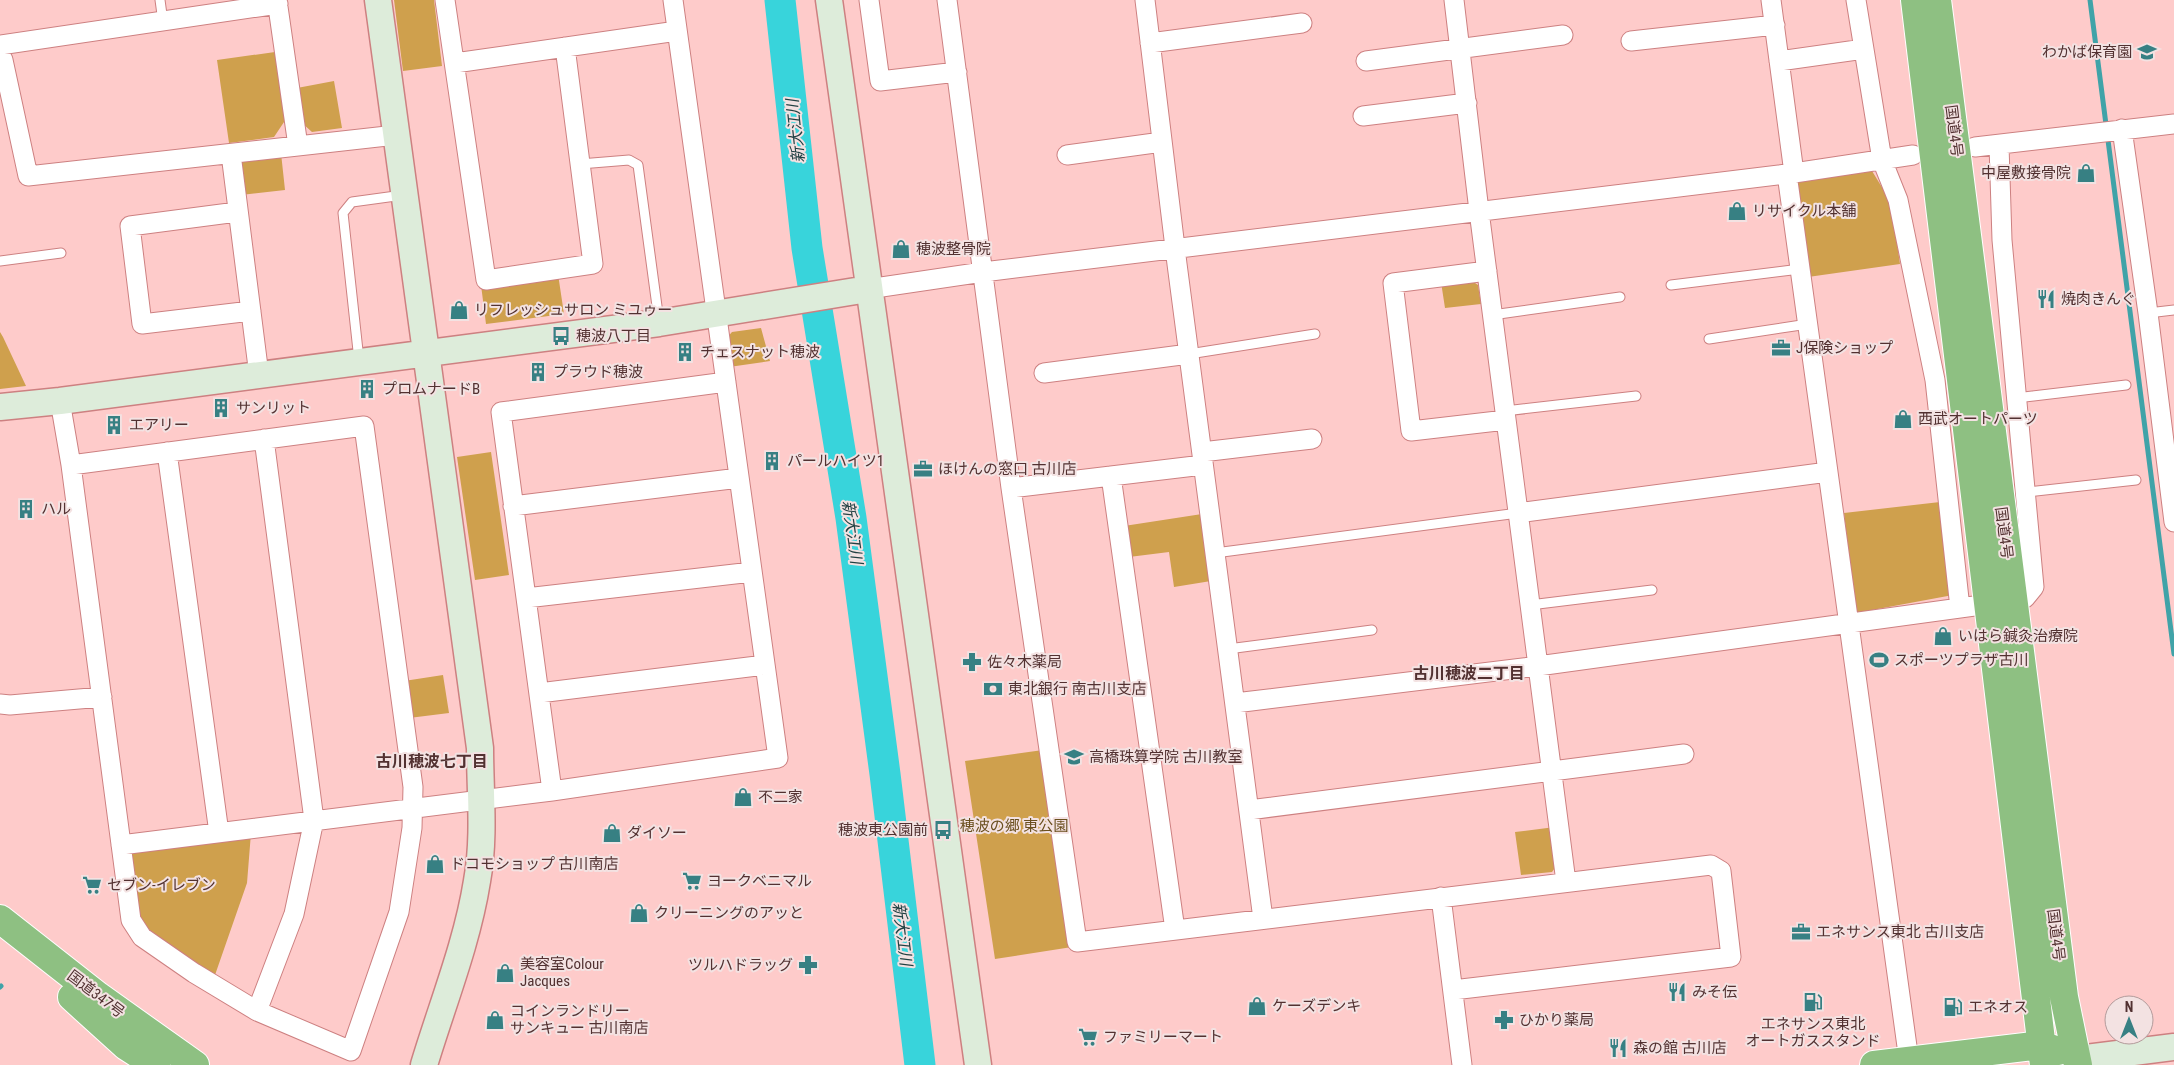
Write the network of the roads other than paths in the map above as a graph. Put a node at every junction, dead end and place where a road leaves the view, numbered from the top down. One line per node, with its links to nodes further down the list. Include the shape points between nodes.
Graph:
1 (160, 0): 15 (lane)
2 (378, 0): 35 (street)
3 (445, 0): 29 (street)
4 (673, 0): 18 (street)
5 (829, 0): 56 (street)
6 (868, 0): 30 (street, via 880,81)
7 (947, 0): 30 (street)
8 (1145, 0): 21 (street)
9 (1454, 0): 24 (street)
10 (1771, 0): 17 (street)
11 (1856, 0): 25 (street)
12 (1915, 0): 98 (highway, 国道4号)
13 (1937, 0): 98 (highway, 国道4号)
14 (278, 2): 15 (street); 38 (street)
15 (163, 22): 22 (street)
16 (1302, 23): 21 (street)
17 (1774, 25): 20 (street); 28 (street)
18 (677, 31): 23 (street); 61 (street)
19 (1563, 35): 24 (street)
20 (1631, 41)
21 (1150, 43): 36 (street)
22 (0, 45)
23 (565, 46): 29 (street); 44 (street)
24 (1460, 48): 27 (street); 31 (street)
25 (1864, 50): 28 (street); 43 (street)
26 (0, 55): 40 (street, via 28,176)
27 (1366, 61)
28 (1779, 61): 45 (street)
29 (455, 63): 44 (street, via 486,280 593,264)
30 (957, 72): 54 (street)
31 (1467, 103): 32 (street); 47 (street)
32 (1363, 116)
33 (2174, 124): 34 (street)
34 (2112, 130): 37 (street); 60 (street)
35 (396, 135): 38 (street); 46 (street)
36 (1162, 142): 41 (street); 49 (street)
37 (1999, 145): 39 (street); 75 (street, via 2002,240)
38 (298, 146): 40 (street)
39 (1975, 147)
40 (231, 154): 48 (street)
41 (1067, 155)
42 (1913, 155): 43 (street)
43 (1882, 160): 45 (street); 100 (street, via 1898,200 1935,380)
44 (580, 164): 63 (lane, via 629,160 638,165)
45 (1790, 173): 47 (street); 52 (street)
46 (404, 196): 67 (street); 69 (lane, via 352,202 343,213)
47 (1479, 211): 49 (street); 53 (street)
48 (237, 212): 59 (street); 59 (street, via 130,226 142,324)
49 (1175, 249): 54 (street); 68 (street)
50 (61, 253): 51 (lane)
51 (0, 261)
52 (1800, 269): 55 (lane); 64 (street)
53 (1487, 271): 62 (street); 78 (street, via 1393,283 1411,431)
54 (983, 272): 56 (street); 89 (street)
55 (1670, 285)
56 (868, 288): 61 (street); 133 (street)
57 (1620, 297): 62 (lane)
58 (2174, 310): 60 (lane)
59 (251, 311): 71 (street)
60 (2148, 313): 79 (street)
61 (716, 315): 63 (street); 72 (street)
62 (1492, 315): 78 (street)
63 (659, 323): 67 (street)
64 (1808, 324): 66 (lane); 85 (street)
65 (1315, 334): 68 (lane)
66 (1709, 339)
67 (426, 353): 69 (street); 113 (street, via 480,748)
68 (1189, 354): 70 (street); 83 (street)
69 (360, 362): 71 (street)
70 (1044, 373)
71 (260, 375): 76 (street)
72 (726, 382): 87 (street); 91 (street, via 501,412)
73 (2126, 386): 75 (lane)
74 (1636, 396): 78 (lane)
75 (2016, 398): 90 (street)
76 (60, 401): 77 (street); 84 (street)
77 (0, 407)
78 (1506, 415): 92 (street)
79 (2168, 429): 93 (street)
80 (264, 439): 82 (street); 114 (street, via 364,426 413,787); 116 (street)
81 (1312, 439): 83 (street)
82 (166, 452): 84 (street); 117 (street)
83 (1203, 458): 86 (street); 94 (street)
84 (71, 465): 107 (street)
85 (1828, 472): 92 (street); 101 (street)
86 (1111, 476): 89 (street); 123 (street)
87 (739, 478): 91 (street); 95 (street)
88 (2136, 480): 90 (lane)
89 (1011, 488): 123 (street, via 1077,942)
90 (2027, 492): 98 (street, via 2034,587 2024,598)
91 (513, 506): 97 (street)
92 (1518, 513): 94 (lane); 99 (street)
93 (2174, 522)
94 (1215, 553): 103 (street)
95 (752, 572): 97 (street); 104 (street)
96 (1652, 590): 99 (lane)
97 (526, 598): 106 (street)
98 (2001, 602): 100 (street); 127 (highway, 国道4号); 129 (highway, 国道4号)
99 (1530, 605): 105 (street)
100 (1960, 608): 101 (street)
101 (1849, 623): 105 (street); 128 (street)
102 (1372, 630): 103 (lane)
103 (1228, 649): 108 (street)
104 (765, 665): 106 (street); 112 (street, via 778,758)
105 (1538, 666): 108 (street); 111 (street)
106 (539, 693): 112 (street)
107 (102, 697): 109 (street); 118 (street)
108 (1235, 703): 115 (street)
109 (0, 704)
110 (1684, 754): 111 (street)
111 (1552, 773): 115 (street); 119 (street)
112 (552, 790): 113 (street)
113 (480, 799): 114 (street); 132 (street, via 478,880)
114 (413, 808): 116 (street); 125 (street, via 398,912 351,1051)
115 (1249, 810): 121 (street)
116 (314, 820): 117 (street); 125 (street, via 294,914)
117 (219, 832): 118 (street)
118 (121, 845): 125 (street, via 131,920 142,937)
119 (1566, 882): 120 (street); 124 (street, via 1711,865 1721,871 1731,956)
120 (1441, 897): 121 (street); 124 (street)
121 (1263, 919): 123 (street)
122 (0, 920): 130 (highway, 国道347号, via 52,979 126,1046); 131 (highway, 国道347号, via 98,996)
123 (1174, 930)
124 (1453, 990): 134 (street)
125 (257, 1011)
126 (2174, 1047): 129 (street)
127 (2043, 1055): 128 (highway); 129 (highway)
128 (1910, 1061): 135 (highway)
129 (2074, 1063)
130 (156, 1065)
131 (195, 1065)
132 (424, 1065)
133 (978, 1065)
134 (1462, 1065)
135 (1874, 1065)

